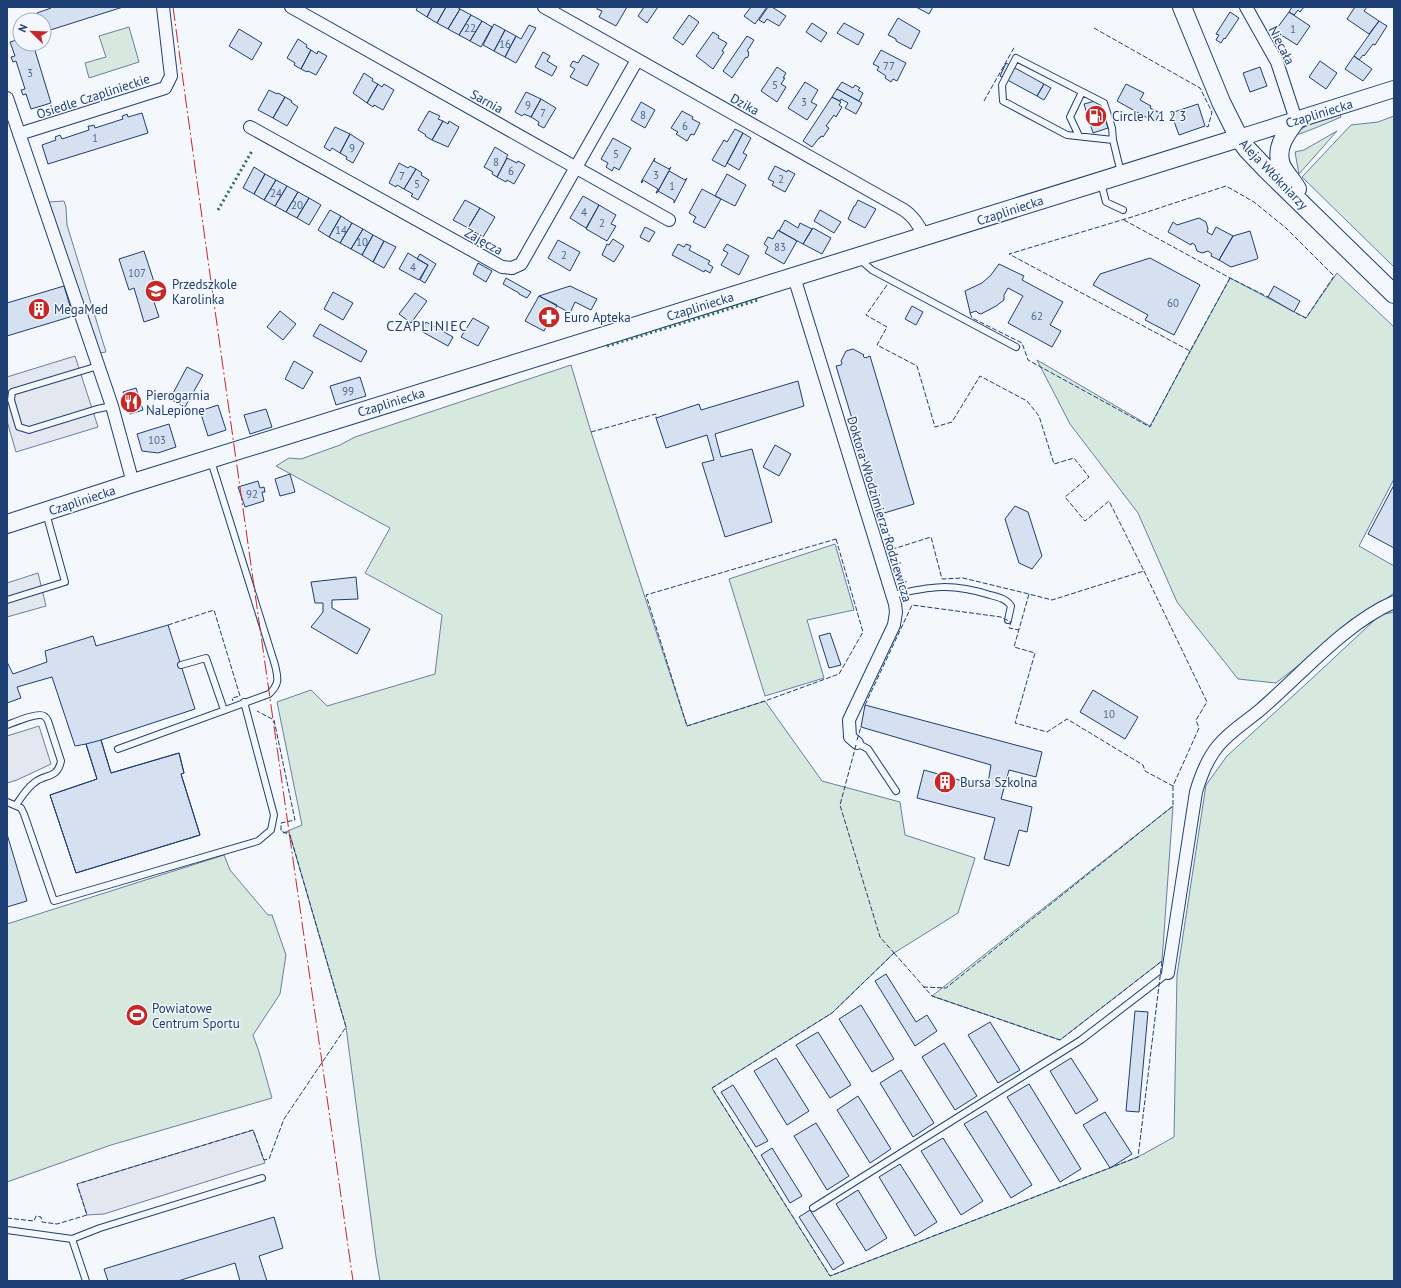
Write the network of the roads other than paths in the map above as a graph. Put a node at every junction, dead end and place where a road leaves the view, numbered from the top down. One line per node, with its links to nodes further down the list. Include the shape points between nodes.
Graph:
1 (163, 7): 12 (street, Osiedle Czaplinieckie, via 171,76 165,88)
2 (290, 7): 16 (street, Sarnia)
3 (544, 7): 6 (street, Dzika)
4 (1182, 7): 14 (main road, Aleja Włókniarzy, via 1221,102)
5 (1246, 7): 10 (street, Niecała, via 1278,62)
6 (638, 60): 16 (street, Zajęcza); 22 (street, Dzika, via 909,213)
7 (1394, 89): 10 (street, Czapliniecka)
8 (1082, 92): 13 (lane, via 1070,117); 13 (lane, via 1016,58 1002,85 1003,102 1067,135); 15 (lane, via 1104,103)
9 (7, 98): 12 (street)
10 (1296, 120): 14 (street, Czapliniecka); 21 (main road, via 1281,144 1282,166)
11 (250, 126): 16 (street, Zajęcza, via 502,267 512,268 521,264)
12 (19, 134): 27 (street)
13 (1078, 136): 15 (lane)
14 (1239, 138): 17 (main road, Czapliniecka); 21 (main road, Aleja Włókniarzy, via 1262,165)
15 (1113, 140): 17 (lane)
16 (577, 167): 20 (street, Sarnia)
17 (1121, 174): 18 (main road, Czapliniecka)
18 (1100, 181): 19 (lane, via 1106,202); 22 (main road, Czapliniecka)
19 (1123, 210)
20 (669, 220)
21 (1320, 220): 25 (main road, Aleja Włókniarzy)
22 (924, 236): 23 (main road, Czapliniecka)
23 (861, 256): 24 (main road, Czapliniecka); 26 (lane, via 872,270)
24 (794, 277): 29 (main road, Czapliniecka); 33 (street, Doktora Włodzimierza Rodziewicza)
25 (1394, 294)
26 (1016, 347)
27 (98, 366): 28 (street); 28 (lane, via 12,392 11,400 19,427 29,430)
28 (112, 406): 30 (street)
29 (211, 460): 30 (main road, Czapliniecka); 38 (lane, via 278,680 269,694)
30 (133, 483): 31 (main road, Czapliniecka)
31 (46, 512): 32 (main road, Czapliniecka); 34 (lane, via 65,582)
32 (7, 524)
33 (893, 595): 36 (lane, via 933,587 972,590 1006,601 1011,606); 41 (street, Doktora Włodzimierza Rodziewicza, via 896,612 894,625 849,720 850,737)
34 (7, 600)
35 (1394, 602): 46 (street, via 1359,623 1325,650 1260,710 1224,739 1211,755 1196,792)
36 (1008, 620)
37 (181, 666): 39 (lane, via 206,658)
38 (244, 702): 39 (lane); 45 (lane, via 274,815 271,830 258,841 54,901 24,814)
39 (224, 710): 42 (lane)
40 (7, 725): 45 (lane, via 34,716 45,716 62,761 57,772 34,783)
41 (857, 743): 43 (lane, via 868,749)
42 (118, 749)
43 (896, 791)
44 (7, 802): 45 (lane)
45 (16, 805)
46 (1168, 973): 48 (lane, via 1081,1040)
47 (262, 1178): 50 (lane)
48 (813, 1208)
49 (7, 1230): 50 (lane)
50 (72, 1239): 51 (lane)
51 (86, 1281)

